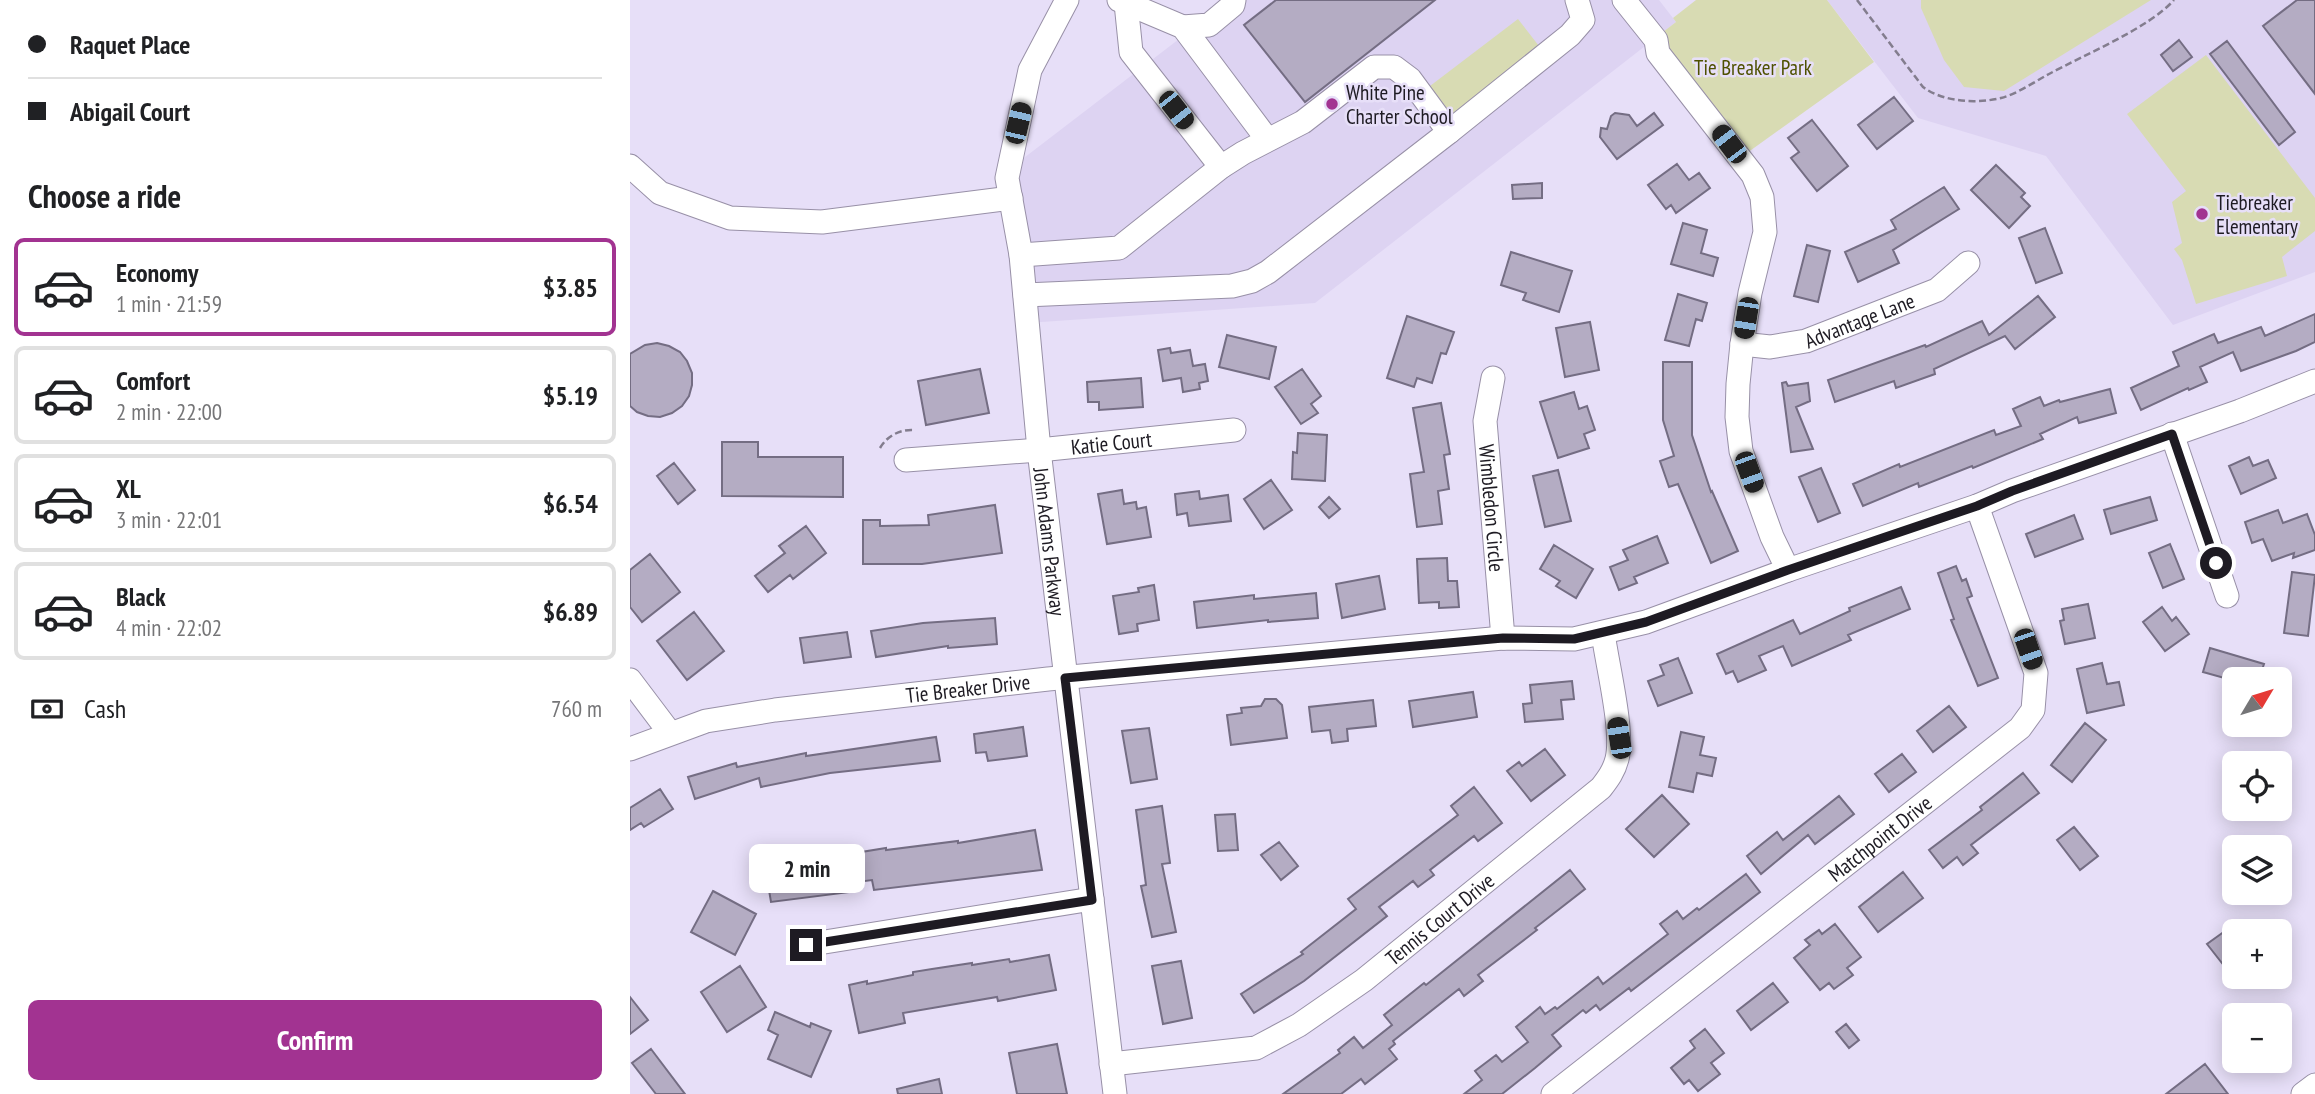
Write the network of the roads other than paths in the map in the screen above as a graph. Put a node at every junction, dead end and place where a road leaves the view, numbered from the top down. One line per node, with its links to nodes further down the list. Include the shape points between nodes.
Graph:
1 (1067, 0): 11 (street, John Adams Parkway, via 1030,70 1007,178)
2 (1234, 0): 6 (street, via 1209,25)
3 (1577, 0): 7 (street, via 1583,20 1570,35)
4 (1624, 0): 15 (street, via 1656,40 1658,53 1753,175 1762,197 1765,232)
5 (1124, 1): 6 (street); 10 (street, via 1131,52)
6 (1183, 27): 8 (street)
7 (1449, 132): 8 (street, via 1410,79 1394,67 1374,67 1303,122); 14 (street, via 1252,281 1232,286)
8 (1267, 139): 10 (street)
9 (630, 166): 11 (street, via 660,192 730,218 822,222)
10 (1221, 167): 12 (street, via 1119,248)
11 (1011, 198): 12 (street, John Adams Parkway)
12 (1021, 256): 14 (street, John Adams Parkway)
13 (1968, 263): 15 (street, Advantage Lane, via 1937,290 1806,341 1770,347)
14 (1025, 295): 20 (street, John Adams Parkway)
15 (1742, 344): 23 (street, via 1737,417 1741,451)
16 (1493, 378): 26 (street, Wimbledon Circle, via 1485,421)
17 (2315, 381): 19 (street, Tie Breaker Drive)
18 (1234, 430): 20 (street, Katie Court)
19 (2172, 434): 22 (street, Tie Breaker Drive); 24 (street)
20 (1039, 450): 21 (street, Katie Court); 27 (street, John Adams Parkway)
21 (906, 460)
22 (1977, 506): 23 (street, Tie Breaker Drive); 36 (street, Matchpoint Drive, via 2036,673 2034,710 2020,728)
23 (1788, 570): 25 (street, Tie Breaker Drive, via 1646,622)
24 (2227, 596)
25 (1602, 633): 26 (street, Tie Breaker Drive, via 1574,639); 33 (street, Tennis Court Drive, via 1619,738 1612,773 1601,788 1364,980 1299,1025 1256,1048)
26 (1503, 638): 27 (street, Tie Breaker Drive)
27 (1065, 678): 29 (street, Tie Breaker Drive, via 775,710 706,721); 31 (street, John Adams Parkway)
28 (630, 680): 29 (street)
29 (670, 733): 30 (street, Tie Breaker Drive)
30 (630, 749)
31 (1092, 900): 32 (street); 33 (street, John Adams Parkway)
32 (806, 945)
33 (1111, 1064): 35 (street, John Adams Parkway)
34 (2315, 1085): 37 (street)
35 (1115, 1094)
36 (1553, 1094)
37 (2303, 1094)

